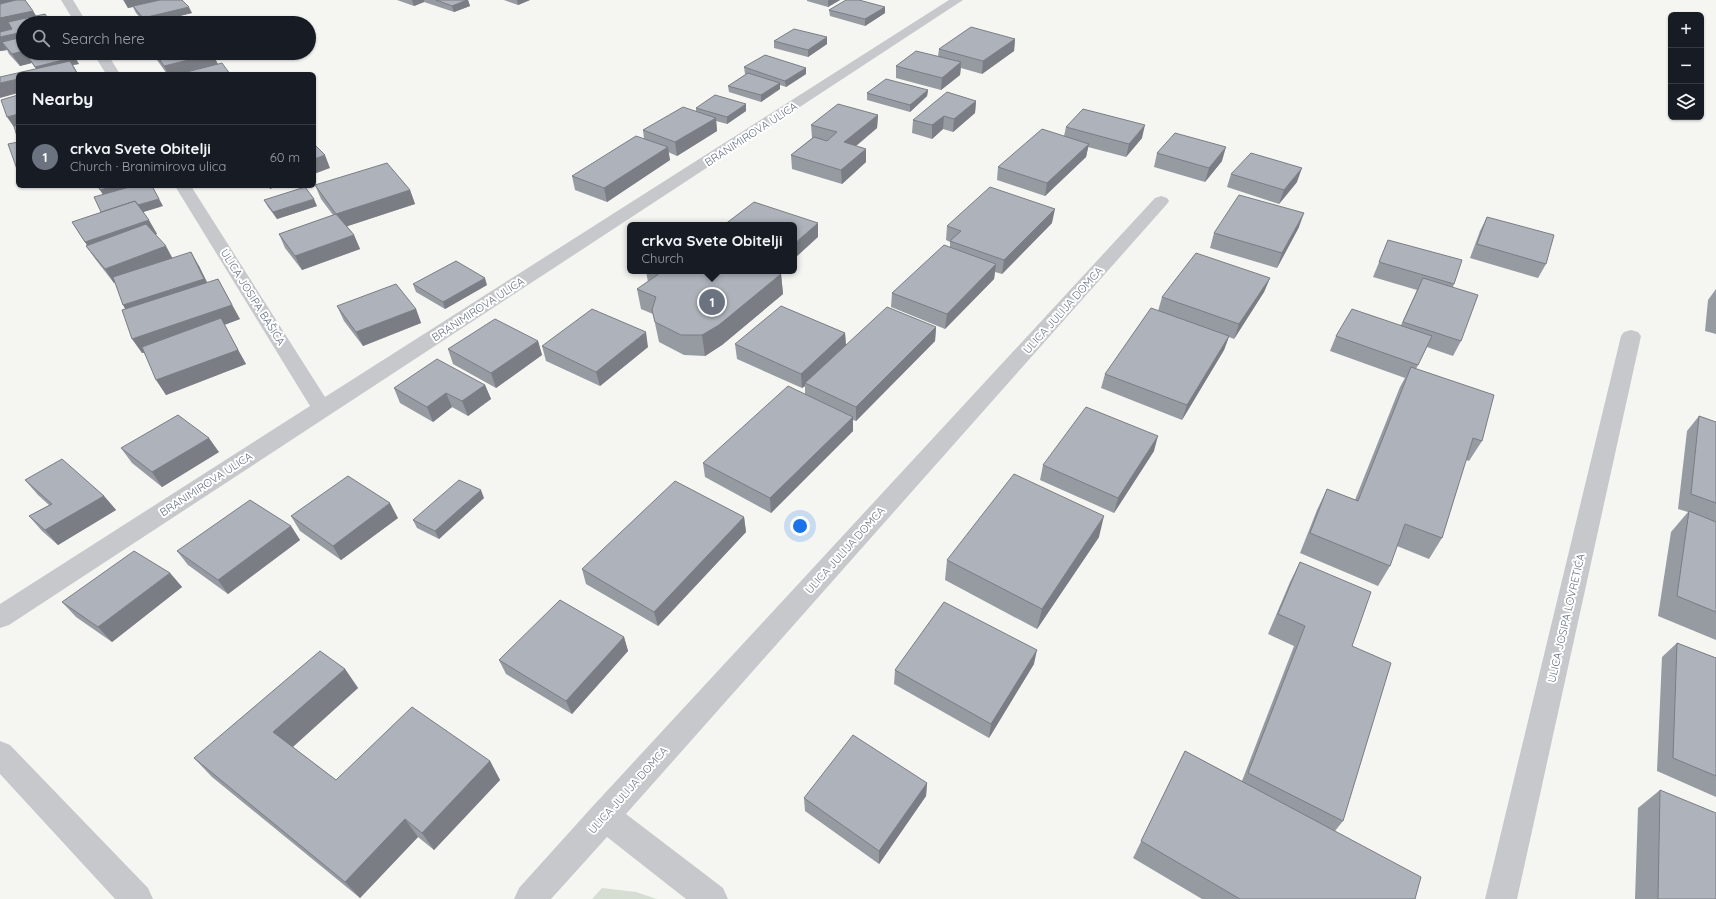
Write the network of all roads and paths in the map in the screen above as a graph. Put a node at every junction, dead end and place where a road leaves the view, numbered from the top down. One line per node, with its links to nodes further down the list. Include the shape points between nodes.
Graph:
1 (67, 0): 3 (street)
2 (957, 0): 9 (street, BRANIMIROVA ULICA)
3 (77, 16)
4 (104, 60): 5 (street)
5 (112, 72)
6 (184, 188): 9 (street, ULICA JOSIPA BAŠIĆA)
7 (1161, 201): 12 (street, ULICA JULIJA DOMCA)
8 (1632, 336): 16 (street, ULICA JOSIPA LOVRETIĆA)
9 (322, 409): 10 (street, BRANIMIROVA ULICA)
10 (0, 617)
11 (0, 754): 13 (street)
12 (604, 816): 14 (street, ULICA JULIJA DOMCA); 15 (street)
13 (138, 899)
14 (530, 899)
15 (712, 899)
16 (1501, 899)

